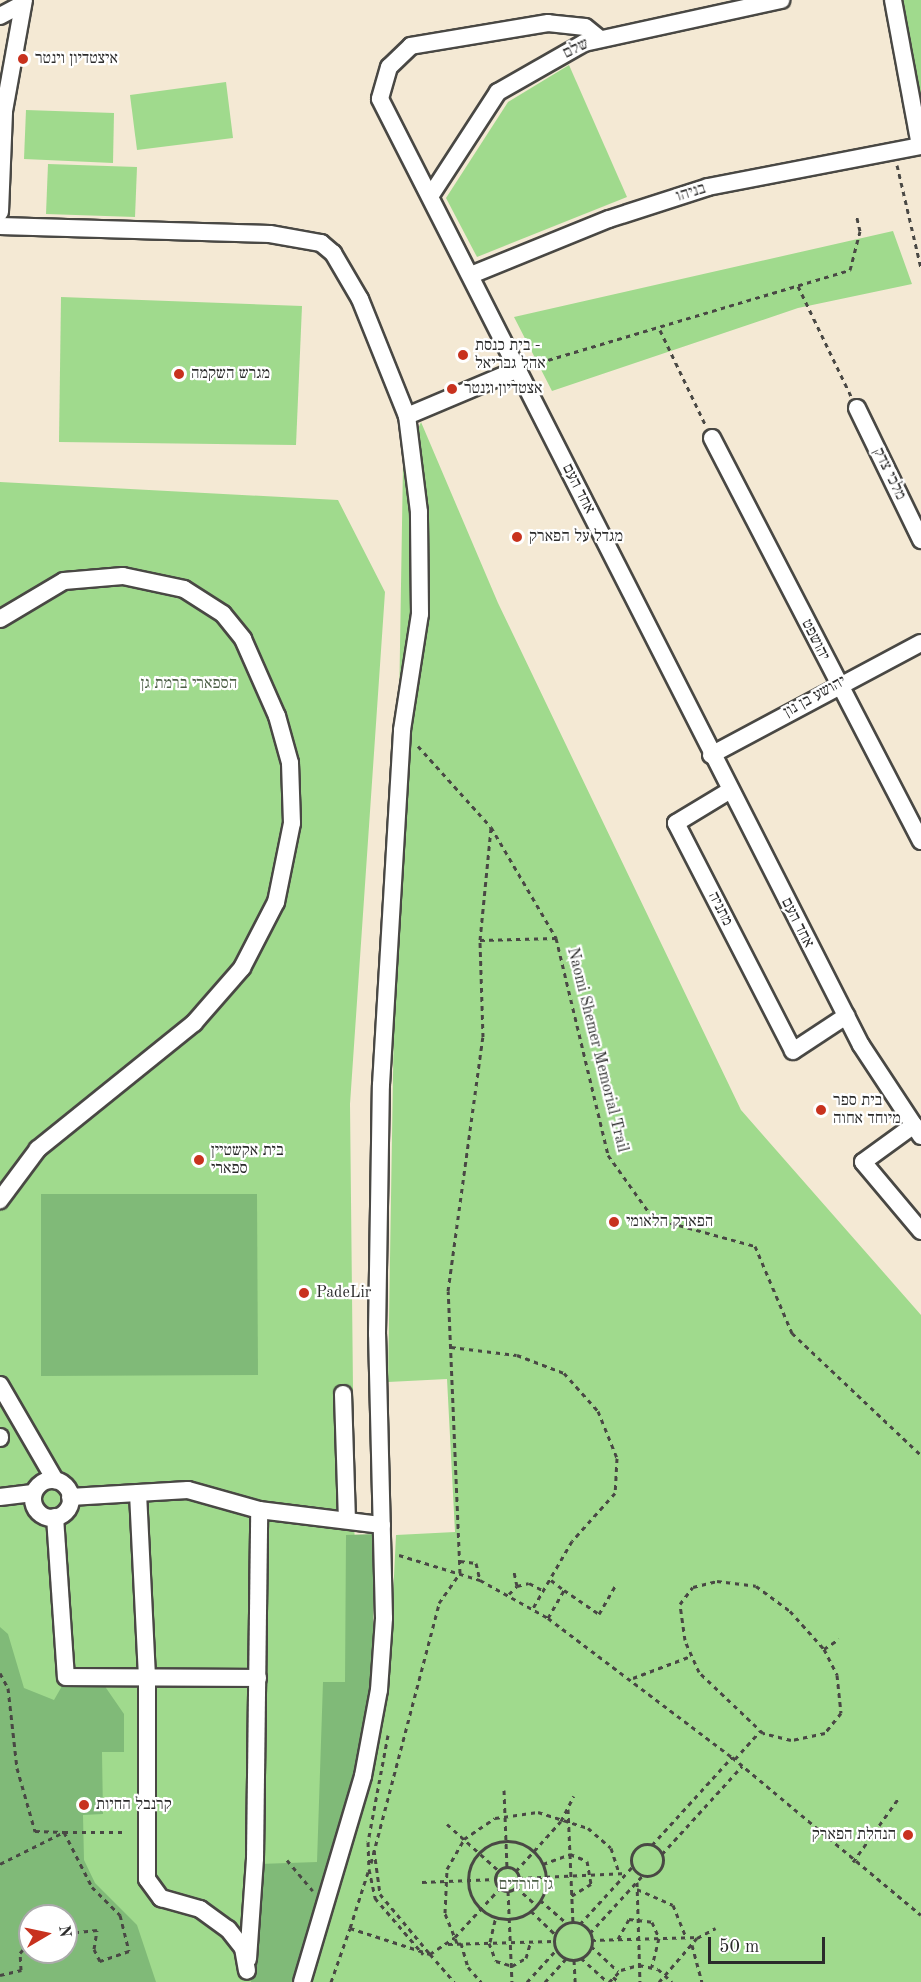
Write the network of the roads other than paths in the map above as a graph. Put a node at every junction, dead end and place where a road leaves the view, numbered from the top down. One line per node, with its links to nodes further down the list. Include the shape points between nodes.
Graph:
1 (781, 0): 6 (street, שלם)
2 (893, 0): 7 (street)
3 (23, 2): 4 (street); 5 (street)
4 (0, 16)
5 (7, 38): 9 (street)
6 (600, 39): 8 (street, שלם, via 584,43 498,92); 8 (street, אחד העם, via 585,27 548,23 411,46 389,67 380,99)
7 (920, 146): 11 (street, בניהו, via 831,160 708,187 609,219)
8 (431, 195): 11 (street, אחד העם)
9 (0, 212)
10 (0, 226): 14 (street, via 270,234 321,243 333,253 360,299)
11 (471, 275): 12 (street, אחד העם)
12 (518, 369): 14 (street); 20 (street, אחד העם)
13 (857, 408): 16 (street, מלכי צדק)
14 (407, 416): 37 (street, via 419,512 420,614 402,730 381,1097 376,1334)
15 (712, 438): 19 (street, יהושפט)
16 (921, 540)
17 (0, 619): 25 (street, via 64,581 123,576 184,589 223,614 243,639 277,716 290,763 292,823 276,902 243,968 195,1023 38,1149)
18 (921, 643): 19 (street, יהושע בן נון)
19 (837, 684): 20 (street, יהושע בן נון); 22 (street, יהושפט)
20 (711, 755): 21 (street, אחד העם)
21 (729, 791): 23 (street, אחד העם); 23 (street, מתניה, via 676,824 793,1051)
22 (921, 841)
23 (846, 1016): 24 (street, אחד העם)
24 (917, 1130): 26 (street, via 863,1162)
25 (0, 1200)
26 (921, 1231)
27 (0, 1385): 29 (street)
28 (343, 1394): 36 (street)
29 (55, 1480): 30 (street, via 41,1483); 33 (street)
30 (33, 1493): 32 (street); 35 (street, via 37,1511)
31 (138, 1493): 33 (street); 34 (street, via 188,1490); 38 (street)
32 (0, 1497)
33 (70, 1497): 35 (street, via 65,1512)
34 (259, 1510): 36 (street); 39 (street)
35 (56, 1517): 38 (street, via 66,1677)
36 (346, 1520): 37 (street)
37 (382, 1525): 41 (street, via 379,1690 363,1776)
38 (147, 1678): 39 (street); 40 (street, via 147,1879 161,1898 200,1909 228,1929 243,1948)
39 (258, 1678): 40 (street, via 255,1858)
40 (246, 1976)
41 (302, 1982)

